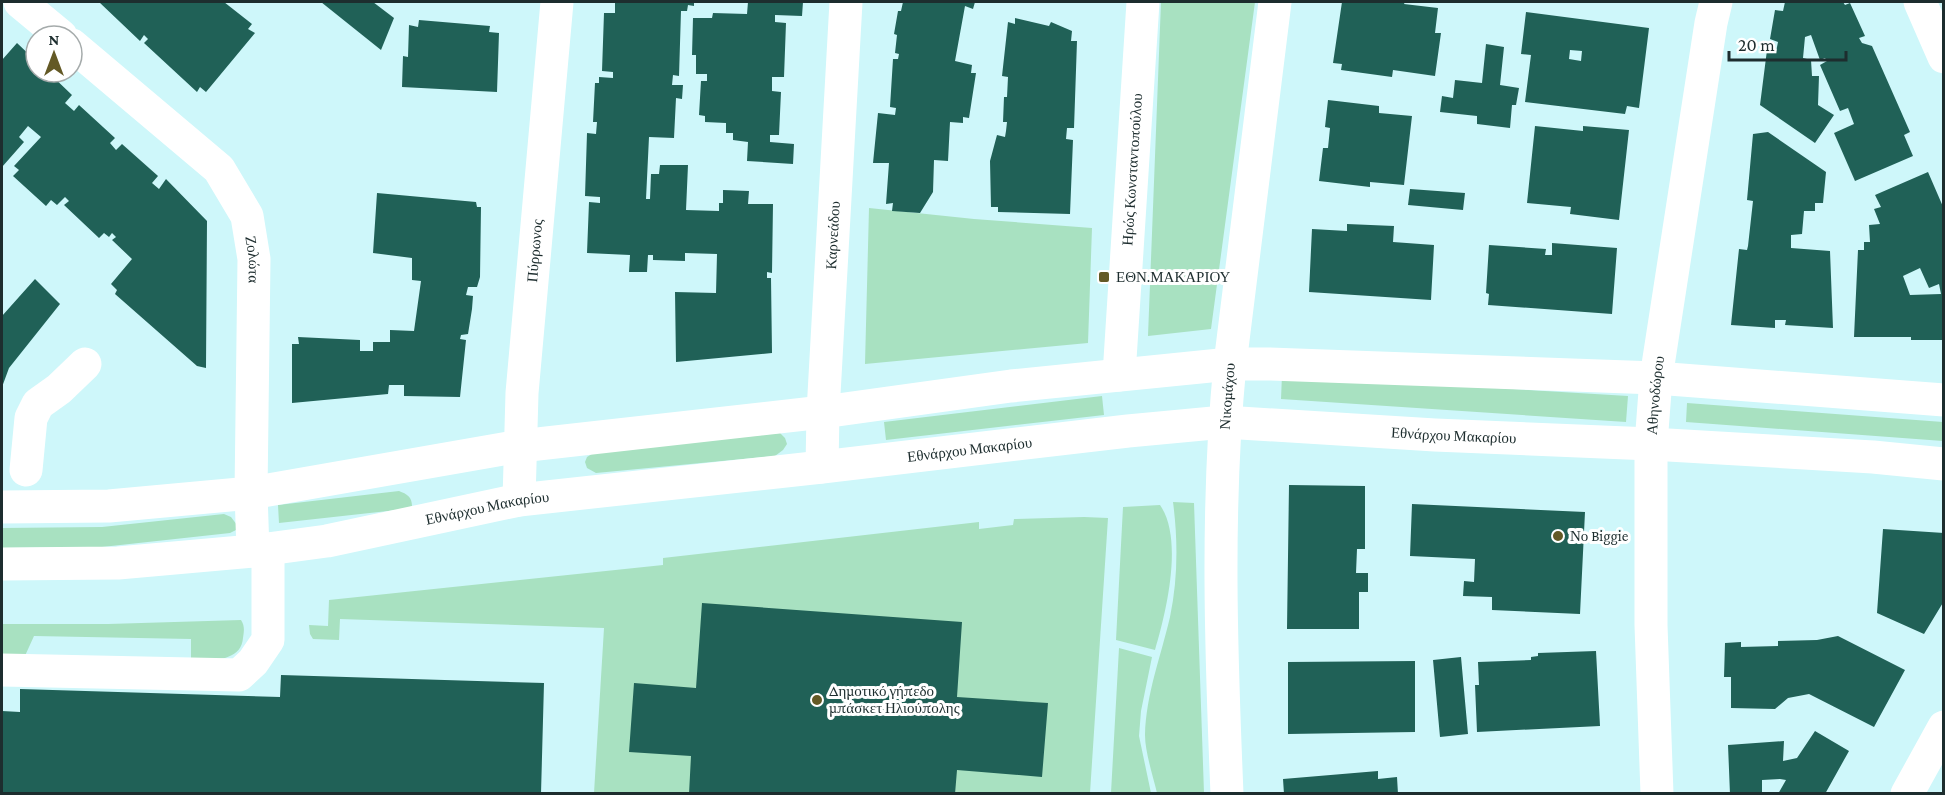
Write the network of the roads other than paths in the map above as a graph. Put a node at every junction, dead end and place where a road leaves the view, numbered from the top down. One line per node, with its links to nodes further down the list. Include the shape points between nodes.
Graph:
1 (20, 2): 8 (street)
2 (557, 2): 19 (street, Πύρρωνος)
3 (846, 2): 16 (street, Καρνεάδου)
4 (1143, 2): 13 (street, Ηρώς Κωνσταντοπούλου)
5 (1275, 2): 12 (street, Νικομάχου)
6 (1716, 2): 14 (street, Αθηνοδώρου)
7 (1920, 2): 10 (street)
8 (47, 24)
9 (84, 55): 23 (street, Ζολώτα, via 219,169 247,216 254,259)
10 (1944, 57)
11 (85, 364): 20 (street, via 38,404)
12 (1230, 364): 13 (street); 14 (street); 17 (street, Νικομάχου)
13 (1119, 375): 16 (street)
14 (1656, 378): 15 (street); 18 (street, Αθηνοδώρου)
15 (1944, 400)
16 (823, 412): 19 (street); 22 (street, Καρνεάδου)
17 (1224, 422): 18 (street, Εθνάρχου Μακαρίου); 22 (street, Εθνάρχου Μακαρίου); 31 (street, Νικομάχου, via 1221,662)
18 (1651, 444): 21 (street, Εθνάρχου Μακαρίου); 32 (street, Αθηνοδώρου, via 1651,625)
19 (520, 446): 23 (street); 24 (street, Πύρρωνος)
20 (14, 463): 25 (street, via 34,486)
21 (1944, 464)
22 (822, 467): 24 (street, Εθνάρχου Μακαρίου)
23 (251, 493): 25 (street); 27 (street, Ζολώτα)
24 (519, 500): 27 (street, Εθνάρχου Μακαρίου, via 327,541)
25 (70, 506): 26 (street)
26 (2, 507)
27 (261, 550): 28 (street, Εθνάρχου Μακαρίου, via 118,563); 29 (street, Ζολώτα, via 268,640 239,675)
28 (2, 564)
29 (2, 670)
30 (1944, 727): 33 (street)
31 (1227, 794)
32 (1657, 794)
33 (1907, 794)

